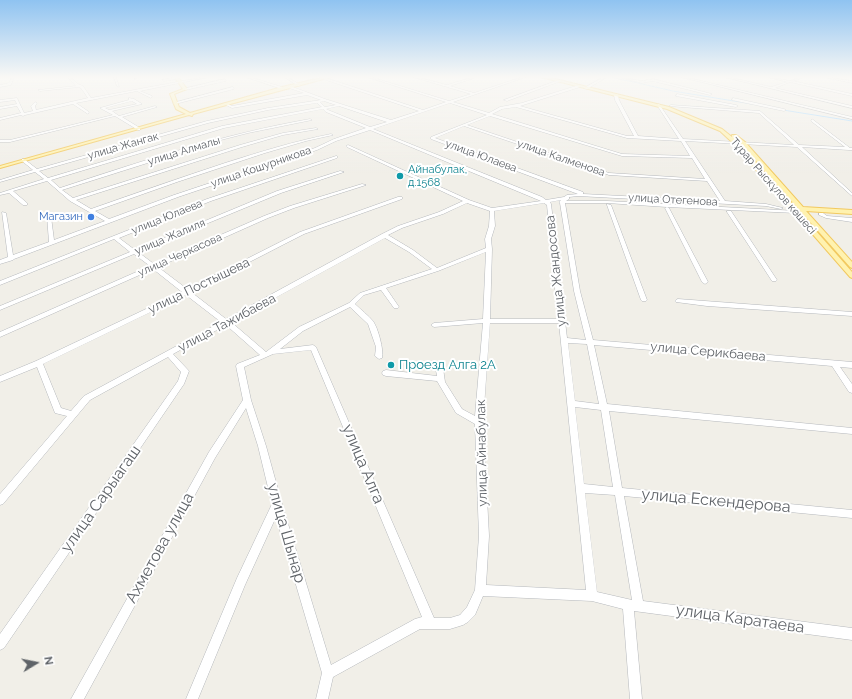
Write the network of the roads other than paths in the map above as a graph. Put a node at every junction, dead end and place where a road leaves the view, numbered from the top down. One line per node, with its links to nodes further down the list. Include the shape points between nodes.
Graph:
1 (20, 110): 29 (street)
2 (45, 110): 25 (street)
3 (83, 110): 27 (street)
4 (105, 110): 26 (street)
5 (118, 110): 26 (street)
6 (144, 110): 31 (street)
7 (180, 110): 30 (main road)
8 (209, 110): 30 (main road)
9 (264, 110): 56 (street, улица Жангак, via 211,121)
10 (320, 110): 58 (street, via 220,128)
11 (325, 110): 40 (street, улица Жандосова)
12 (354, 110): 36 (street)
13 (419, 110): 23 (street)
14 (427, 110): 23 (street, улица Кошурникова)
15 (475, 110): 28 (street)
16 (495, 110): 28 (street, улица Юлаева)
17 (530, 110): 42 (street)
18 (621, 110): 42 (street)
19 (663, 110): 43 (street)
20 (675, 110): 24 (main road, Тұрар Рыскұлов көшесі)
21 (749, 110): 48 (street, via 760,112)
22 (817, 110): 32 (street)
23 (423, 111): 36 (street, улица Кошурникова)
24 (680, 111): 45 (main road, Тұрар Рыскұлов көшесі, via 721,130); 46 (main road, Тұрар Рыскұлов көшесі, via 706,119)
25 (35, 112): 29 (street)
26 (109, 112): 31 (street)
27 (88, 113)
28 (490, 114): 37 (street, улица Юлаева); 51 (street, via 622,155)
29 (23, 115): 33 (street)
30 (192, 115): 38 (main road)
31 (117, 116): 38 (street); 44 (street)
32 (852, 118)
33 (0, 119)
34 (310, 120): 62 (street, улица Алмалы, via 230,137)
35 (812, 120): 49 (street)
36 (392, 122): 40 (street, улица Кошурникова)
37 (464, 125): 59 (street, улица Калменова, via 609,174); 66 (street, улица Юлаева, via 432,138)
38 (139, 129): 52 (main road)
39 (316, 129): 68 (street, via 283,134 241,146)
40 (370, 129): 73 (street, улица Жандосова); 90 (street, улица Кошурникова)
41 (331, 135): 80 (street, via 305,140 188,176)
42 (637, 138): 43 (street)
43 (681, 140): 45 (street); 51 (street)
44 (0, 142)
45 (735, 142): 46 (street); 53 (main road, Тұрар Рыскұлов көшесі)
46 (743, 143): 48 (street); 54 (main road, Тұрар Рыскұлов көшесі)
47 (348, 146): 71 (street)
48 (799, 146): 49 (street); 65 (street)
49 (851, 150)
50 (336, 157): 92 (street, улица Юлаева, via 209,200)
51 (693, 157): 59 (street)
52 (23, 160): 55 (main road); 56 (street)
53 (752, 162): 54 (main road); 81 (main road, Тұрар Рыскұлов көшесі)
54 (760, 162): 70 (main road, Тұрар Рыскұлов көшесі)
55 (0, 167)
56 (36, 171): 58 (street); 60 (street, улица Жангак)
57 (342, 172): 95 (street, улица Жалиля, via 279,192)
58 (48, 179): 62 (street); 63 (street)
59 (708, 180): 74 (street)
60 (0, 181)
61 (364, 185): 100 (street, улица Черкасова, via 266,217)
62 (60, 189): 68 (street)
63 (10, 191): 64 (street); 75 (street)
64 (0, 194)
65 (852, 195)
66 (588, 196): 69 (street, улица Отегенова, via 570,195); 74 (street, улица Отегенова)
67 (400, 198): 107 (street, улица Постышева, via 302,233)
68 (72, 200): 80 (street)
69 (563, 200): 72 (street, улица Отегенова); 73 (street, улица Отегенова); 79 (street, улица Отегенова, via 632,200); 120 (street, via 577,291)
70 (794, 200): 82 (main road, Тұрар Рыскұлов көшесі); 84 (main road)
71 (467, 201): 78 (street); 91 (street, улица Тажибаева)
72 (585, 201): 76 (street, улица Отегенова); 79 (street, улица Отегенова)
73 (547, 202): 78 (street, улица Отегенова); 115 (street, улица Жандосова)
74 (722, 202): 79 (street, улица Отегенова, via 771,205)
75 (25, 204)
76 (609, 205): 77 (street, улица Отегенова); 108 (street)
77 (667, 208): 83 (street, улица Отегенова); 104 (street)
78 (492, 210): 94 (street, улица Айнабулак, via 492,226 488,240)
79 (781, 210): 81 (street, улица Отегенова); 83 (street, улица Отегенова, via 780,214)
80 (91, 211): 90 (street)
81 (795, 211): 82 (main road); 98 (main road, Тұрар Рыскұлов көшесі)
82 (804, 211): 84 (main road); 99 (main road, Тұрар Рыскұлов көшесі)
83 (729, 212): 103 (street)
84 (822, 212): 85 (main road); 87 (main road); 89 (street, via 826,217)
85 (852, 212)
86 (4, 213): 96 (street)
87 (852, 215)
88 (49, 217): 93 (street)
89 (852, 220)
90 (108, 221): 93 (street, улица Кошурникова)
91 (384, 235): 101 (street); 116 (street, улица Тажибаева)
92 (116, 238): 95 (street); 105 (street, улица Юлаева)
93 (52, 243): 96 (street, улица Кошурникова)
94 (490, 250): 101 (street); 114 (street, улица Айнабулак)
95 (134, 252): 100 (street); 112 (street, улица Жалиля)
96 (11, 259): 97 (street, улица Кошурникова)
97 (0, 262)
98 (842, 264): 99 (main road); 102 (main road, Тұрар Рыскұлов көшесі)
99 (851, 265)
100 (154, 267): 107 (street); 118 (street, улица Черкасова)
101 (436, 270): 106 (street)
102 (852, 276)
103 (774, 280)
104 (705, 282)
105 (0, 283)
106 (382, 287): 110 (street, via 362,294); 111 (street)
107 (187, 292): 116 (street); 124 (street, улица Постышева)
108 (644, 300)
109 (678, 301): 113 (street)
110 (351, 304): 122 (street, via 302,329); 123 (street, via 371,322 379,347)
111 (396, 307)
112 (0, 308)
113 (852, 314)
114 (486, 321): 115 (street); 117 (street); 136 (street, улица Айнабулак)
115 (561, 321): 119 (street, улица Жандосова)
116 (227, 323): 121 (street, улица Тажибаева); 122 (street)
117 (434, 325)
118 (0, 335)
119 (564, 340): 120 (street, улица Серикбаева); 133 (street, улица Жандосова)
120 (590, 341): 125 (street, улица Серикбаева); 134 (street)
121 (169, 354): 135 (street, улица Тажибаева, via 87,398); 148 (street, улица Сарыагаш, via 185,371 181,382)
122 (267, 354): 132 (street, улица Шынар, via 240,366); 146 (street, улица Алга, via 313,347)
123 (379, 356)
124 (39, 363): 129 (street, улица Постышева); 135 (street, via 58,412)
125 (834, 363): 126 (street, улица Серикбаева); 131 (street)
126 (852, 365)
127 (440, 370): 130 (street)
128 (386, 373): 130 (street)
129 (0, 379)
130 (441, 380): 136 (street, via 459,411)
131 (852, 390)
132 (247, 400): 141 (street, улица Шынар); 150 (street, Ахметова улица, via 212,454)
133 (572, 404): 134 (street); 138 (street, улица Жандосова)
134 (604, 407): 137 (street); 139 (street)
135 (73, 414): 140 (street, улица Тажибаева)
136 (479, 422): 143 (street, улица Айнабулак, via 484,536)
137 (852, 431)
138 (581, 488): 139 (street, улица Ескендерова); 144 (street, улица Жандосова)
139 (617, 492): 142 (street, улица Ескендерова); 145 (street)
140 (0, 501)
141 (277, 504): 149 (street, улица Шынар); 151 (street)
142 (852, 514)
143 (480, 590): 144 (street, улица Каратаева); 146 (street, улица Айнабулак, via 474,607 466,617 454,623)
144 (592, 596): 145 (street, улица Каратаева)
145 (633, 605): 147 (street, улица Каратаева); 153 (street)
146 (430, 622): 149 (street, улица Айнабулак, via 419,623)
147 (852, 634)
148 (0, 644)
149 (328, 673): 152 (street, улица Шынар)
150 (76, 699)
151 (192, 699)
152 (322, 699)
153 (636, 699)

